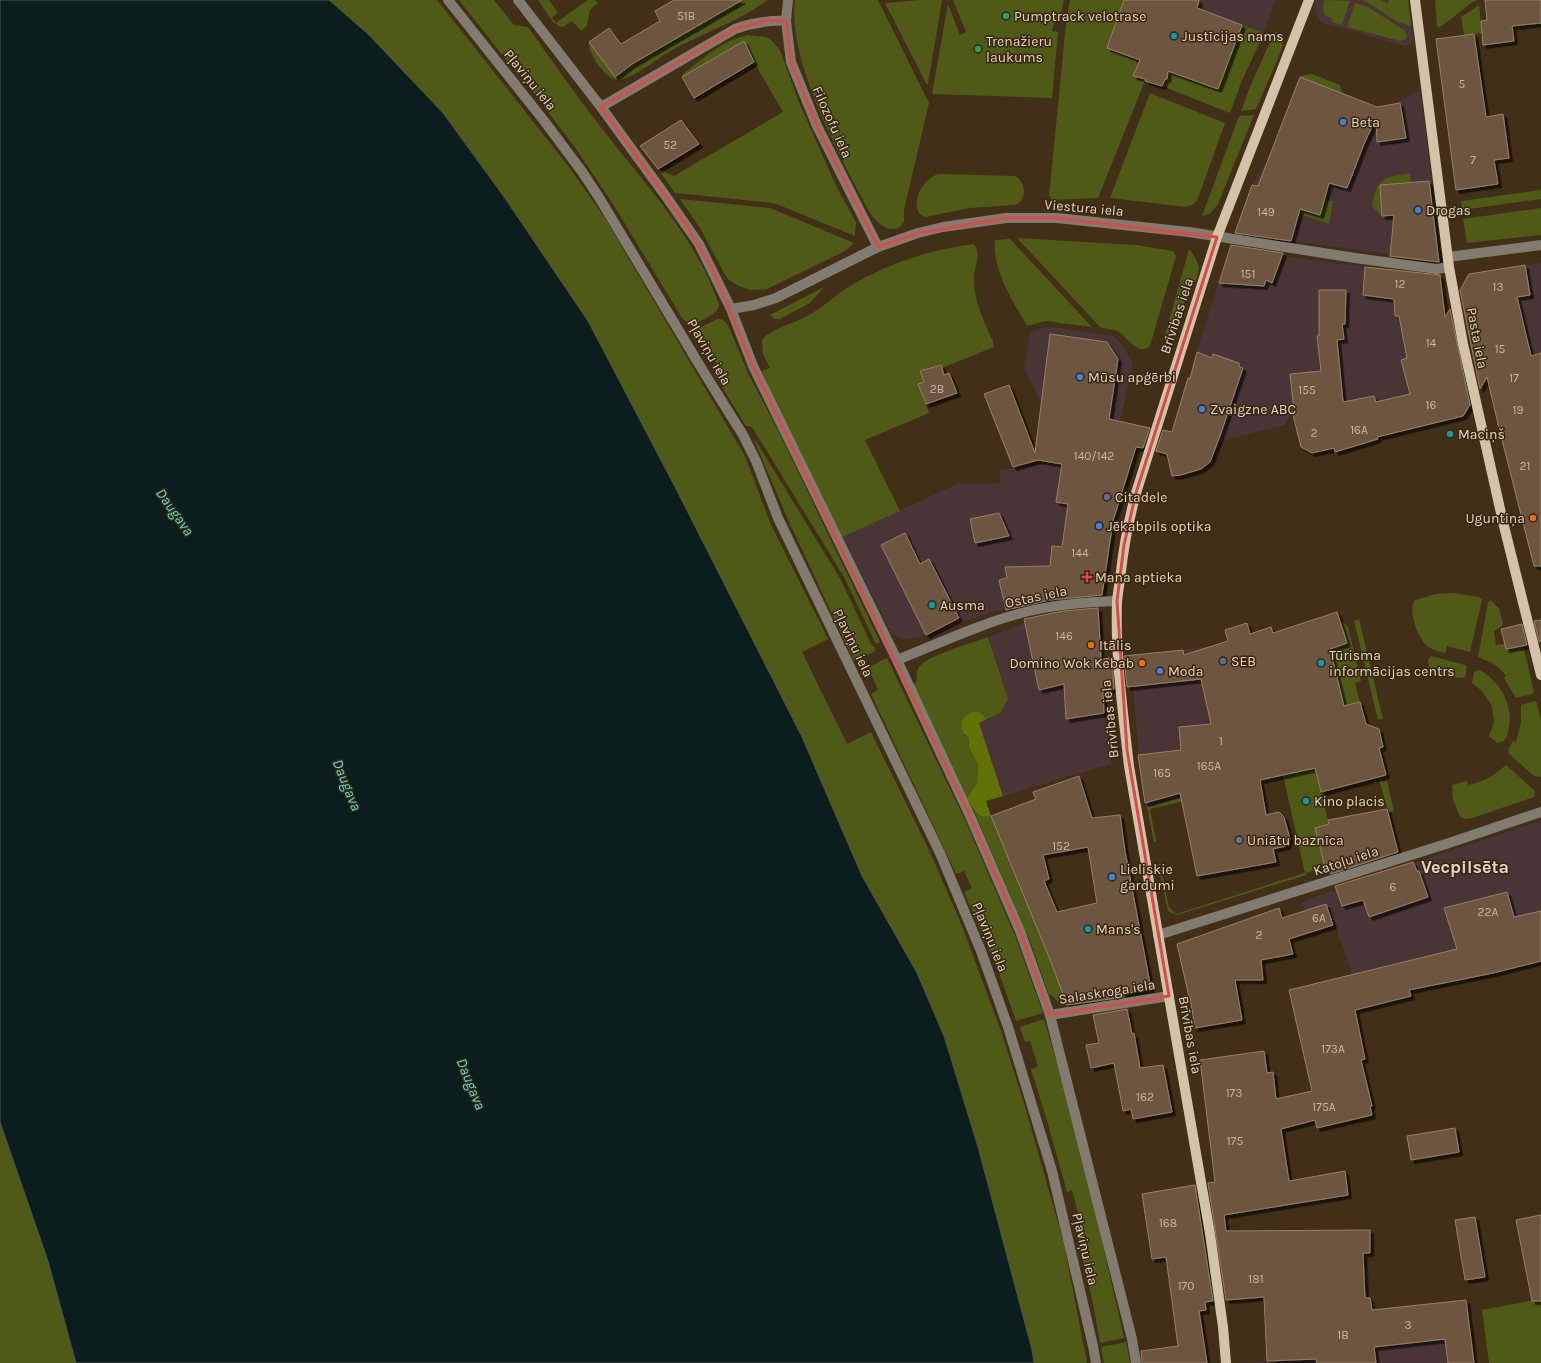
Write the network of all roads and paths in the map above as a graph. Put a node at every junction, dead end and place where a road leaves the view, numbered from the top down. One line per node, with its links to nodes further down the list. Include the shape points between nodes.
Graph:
1 (448, 0): 21 (street, Pļaviņu iela, via 588,179 743,435 756,461 778,518 940,853 981,951 1008,1027 1052,1171)
2 (518, 0): 7 (street, Pļaviņu iela)
3 (788, 0): 6 (street, Filozofu iela)
4 (1309, 0): 8 (main road, Brīvības iela)
5 (1415, 0): 11 (main road, Pasta iela)
6 (786, 21): 7 (street, via 769,20 735,29); 10 (street, Filozofu iela, via 791,62 817,126)
7 (601, 107): 13 (street, Pļaviņu iela, via 699,244)
8 (1217, 237): 10 (street, Viestura iela, via 1057,218 1006,218 943,227); 12 (street, Viestura iela, via 1437,269); 14 (main road, Brīvības iela, via 1136,493 1125,539)
9 (1541, 245): 11 (street)
10 (878, 247): 13 (street, Viestura iela, via 776,298)
11 (1448, 257): 12 (main road, Pasta iela)
12 (1449, 267): 16 (main road, Pasta iela, via 1490,465)
13 (731, 310): 15 (street, Pļaviņu iela, via 752,366)
14 (1117, 601): 15 (street, Ostas iela, via 1068,603 1029,611 984,625); 18 (main road, Brīvības iela, via 1122,709 1129,766)
15 (897, 660): 20 (street, Pļaviņu iela, via 1020,931)
16 (1541, 675)
17 (1541, 812): 18 (street, Katoļu iela)
18 (1158, 935): 19 (main road, Brīvības iela)
19 (1168, 996): 20 (street, Salaskroga iela); 23 (main road, Brīvības iela, via 1210,1234)
20 (1050, 1015): 22 (street, Pļaviņu iela)
21 (1096, 1363)
22 (1136, 1363)
23 (1226, 1363)

